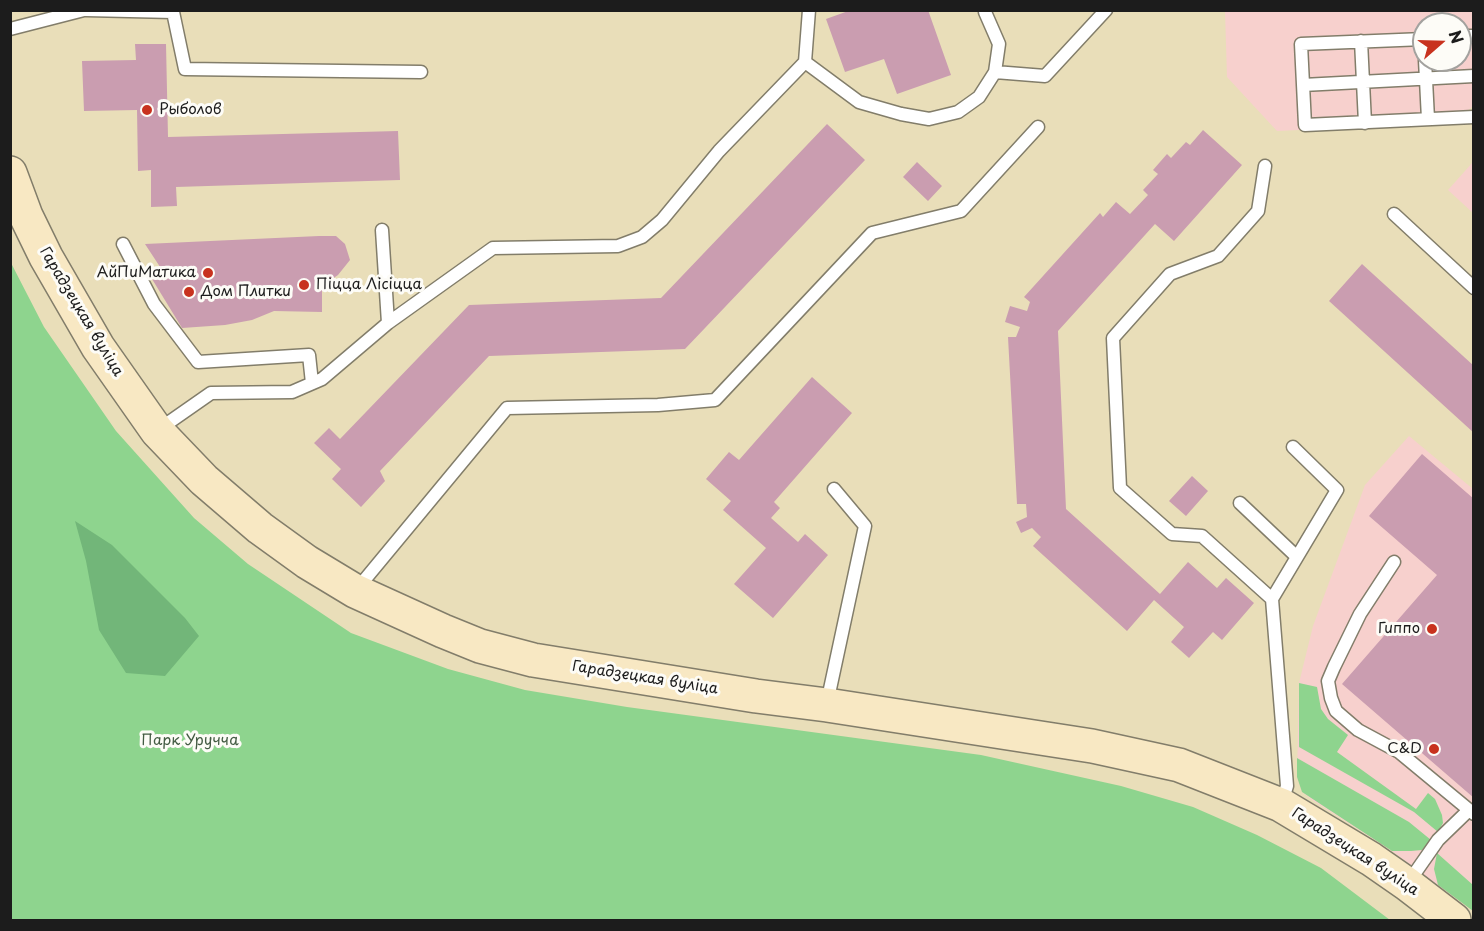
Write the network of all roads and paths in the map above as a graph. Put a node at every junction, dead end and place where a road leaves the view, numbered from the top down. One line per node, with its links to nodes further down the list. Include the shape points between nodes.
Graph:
1 (809, 10): 8 (lane)
2 (1106, 10): 10 (lane, via 1045,76)
3 (79, 11): 5 (lane); 9 (lane, via 173,12 185,69)
4 (985, 12): 10 (lane, via 999,44)
5 (10, 29)
6 (1412, 39): 7 (lane)
7 (1361, 41): 14 (lane); 15 (lane, via 1301,44)
8 (805, 62): 10 (lane, via 859,102 929,119 958,112 979,97); 26 (lane, via 719,151 662,220 642,237 618,246 493,248)
9 (421, 72)
10 (995, 72)
11 (1426, 72): 13 (lane)
12 (1473, 76): 13 (lane)
13 (1426, 79): 14 (lane); 17 (lane)
14 (1363, 82): 15 (lane); 18 (lane)
15 (1303, 85): 18 (lane, via 1305,126)
16 (1473, 117): 17 (lane)
17 (1428, 119): 18 (lane)
18 (1365, 123)
19 (1038, 127): 34 (lane, via 961,211 872,233 715,400 507,408)
20 (1265, 166): 35 (lane, via 1258,211 1218,256 1170,274 1113,338 1120,488 1172,534 1202,536)
21 (10, 173): 28 (street, Гарадзецкая вуліца, via 52,267 98,347)
22 (1394, 214): 25 (lane)
23 (382, 230): 26 (lane)
24 (123, 244): 27 (lane, via 154,304 198,362 309,355)
25 (1473, 288)
26 (388, 323): 27 (lane, via 322,379)
27 (312, 383): 28 (lane, via 292,392 210,393)
28 (157, 431): 34 (street, Гарадзецкая вуліца, via 204,480 260,528)
29 (1293, 447): 32 (lane, via 1337,490)
30 (834, 489): 36 (lane, via 865,526)
31 (1239, 503): 32 (lane)
32 (1297, 557): 35 (lane)
33 (1394, 562): 38 (lane, via 1360,614 1334,667 1328,681 1331,698 1336,711 1358,730 1399,752)
34 (355, 591): 36 (street, Гарадзецкая вуліца, via 480,646 533,660)
35 (1272, 599): 37 (lane, via 1287,786)
36 (827, 705): 37 (street, Гарадзецкая вуліца, via 1092,746 1179,765)
37 (1281, 805): 39 (street, Гарадзецкая вуліца)
38 (1471, 812): 39 (lane, via 1438,840)
39 (1407, 884): 40 (street, Гарадзецкая вуліца)
40 (1454, 921)

